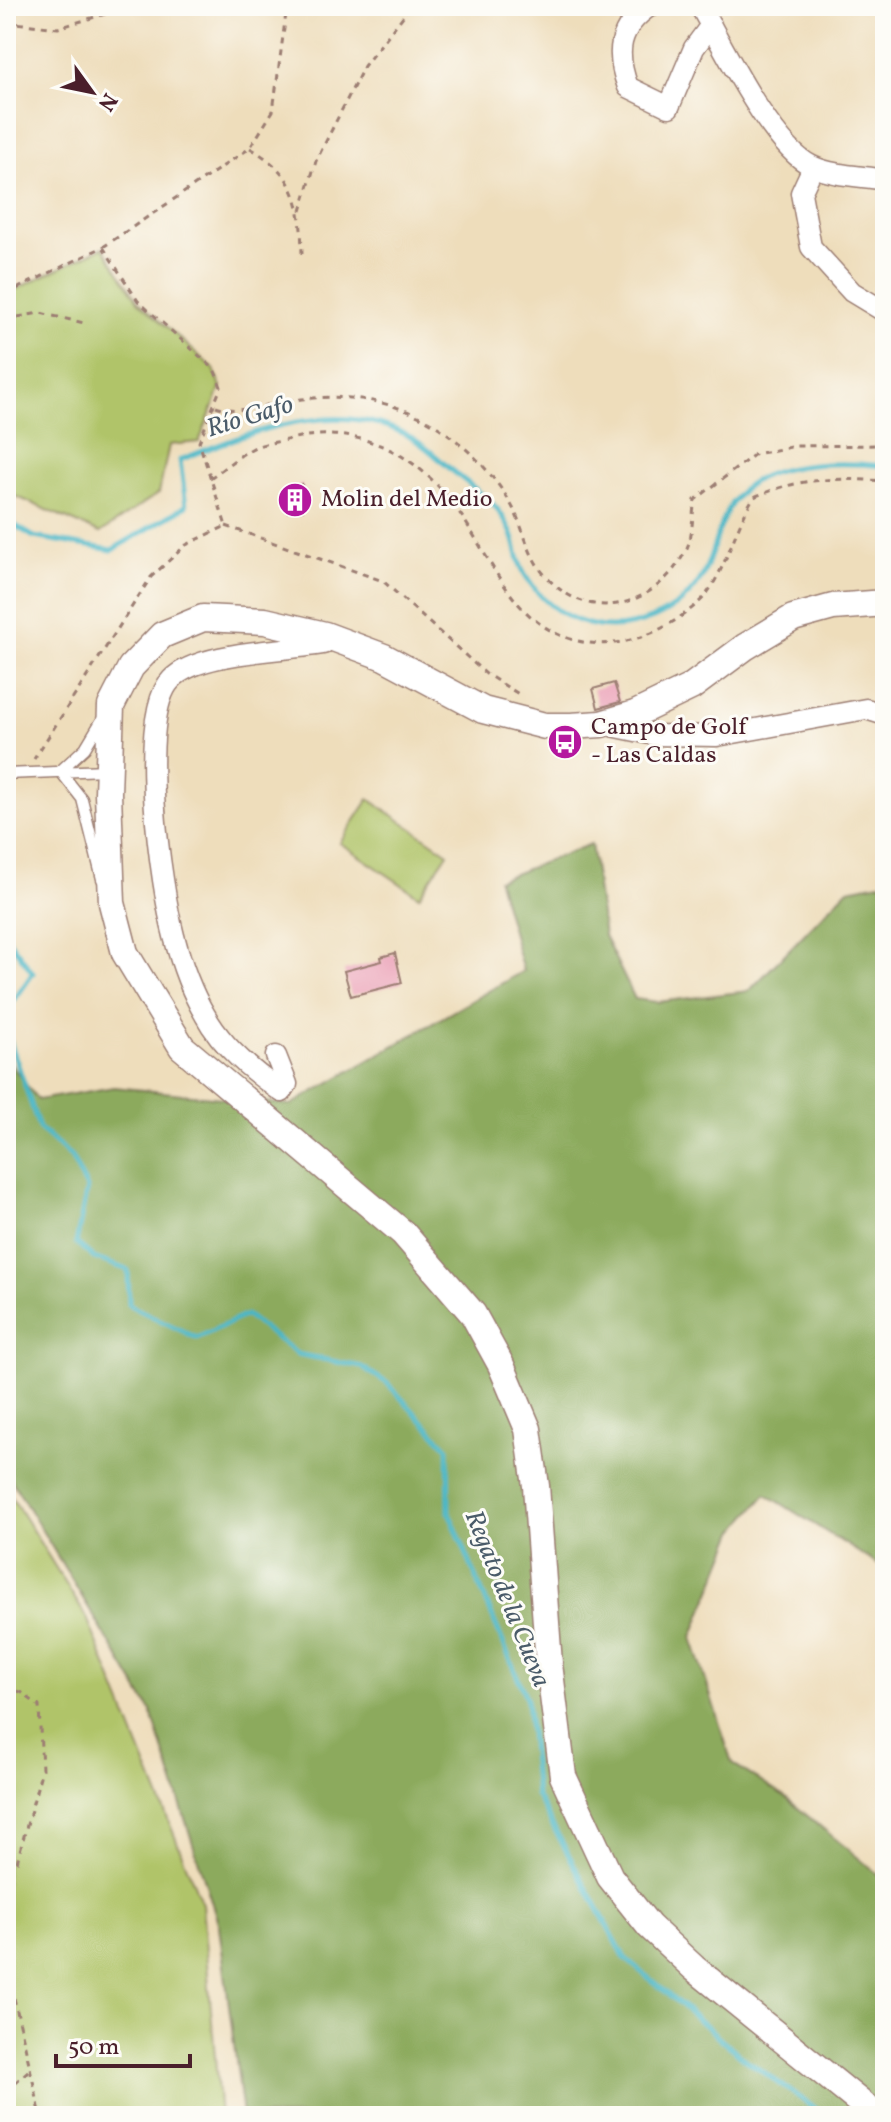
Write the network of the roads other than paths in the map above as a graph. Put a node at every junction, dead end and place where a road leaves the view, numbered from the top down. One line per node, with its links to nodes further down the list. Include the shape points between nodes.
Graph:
1 (650, 6): 3 (street, via 621,40 619,62 628,87 669,107 694,48)
2 (700, 6): 3 (street)
3 (711, 25): 4 (street, via 757,105 793,154)
4 (813, 167): 5 (street); 6 (street, via 801,193 811,247 852,292)
5 (885, 180)
6 (885, 312)
7 (885, 603): 11 (street, via 833,607 793,618 691,687)
8 (331, 637): 9 (street, via 265,621 203,618 162,635 131,667); 11 (street, via 384,657 483,710 545,726); 16 (street, via 323,644 192,666 172,678 159,697 156,820 174,937 206,1018 237,1056 282,1092 287,1084)
9 (111, 706): 12 (street); 13 (lane, via 85,748)
10 (885, 715): 11 (street, via 866,709 717,736 655,735)
11 (601, 724)
12 (108, 770): 13 (lane); 15 (street)
13 (60, 771): 14 (lane); 15 (lane, via 82,799)
14 (6, 774)
15 (112, 903): 17 (street, via 125,953 182,1047 403,1233 473,1314 501,1365 528,1429 563,1776 610,1877 649,1926 694,1968)
16 (276, 1056)
17 (877, 2116)

